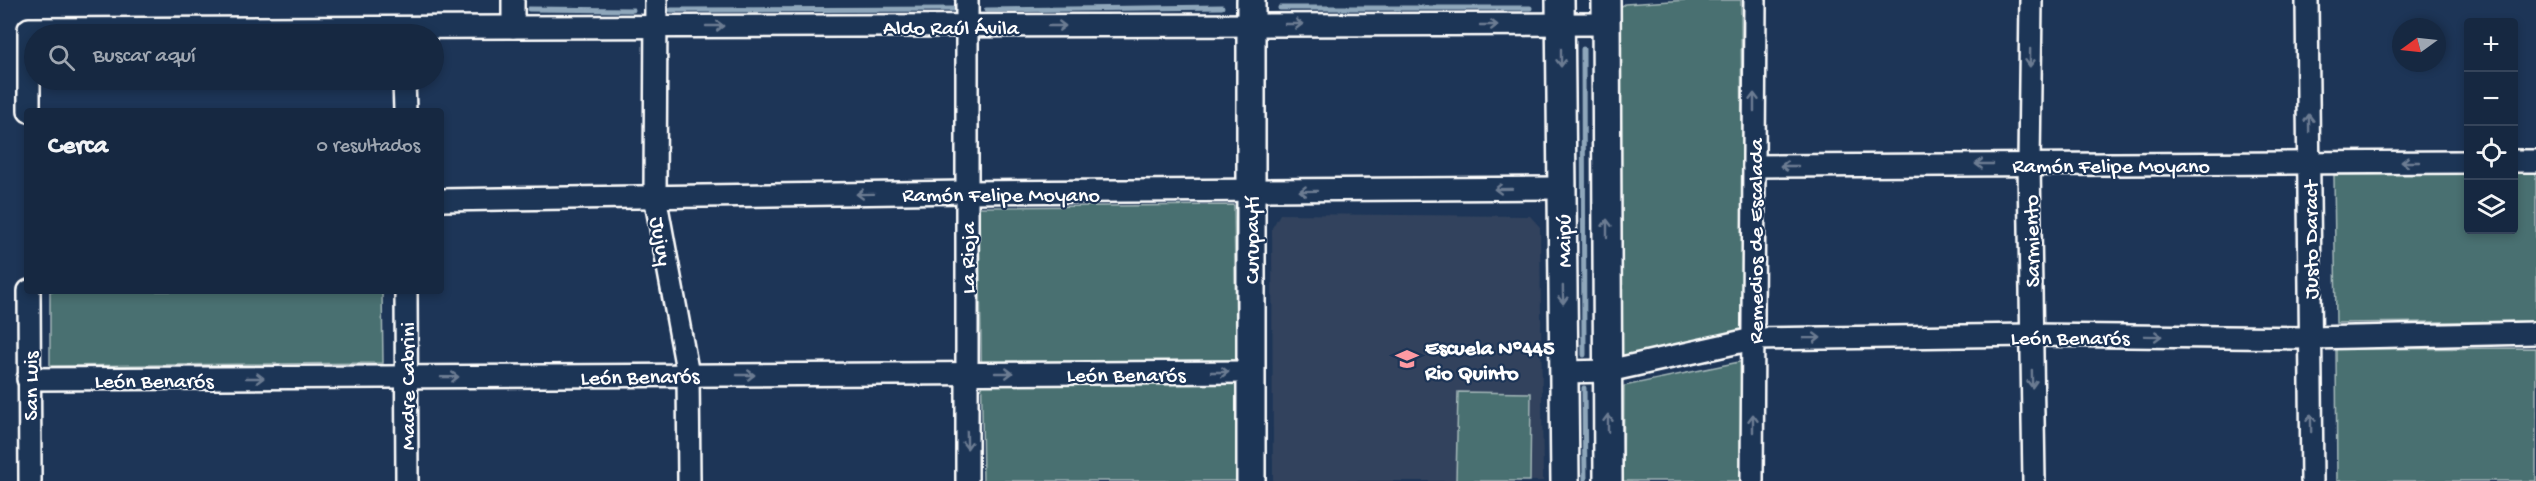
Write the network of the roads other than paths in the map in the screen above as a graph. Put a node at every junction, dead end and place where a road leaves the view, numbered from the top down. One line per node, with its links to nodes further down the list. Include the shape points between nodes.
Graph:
1 (513, 0): 12 (street)
2 (656, 0): 10 (street, Jujuy)
3 (967, 0): 11 (street, La Rioja)
4 (1755, 0): 23 (street, Remedios de Escalada, one-way to 4)
5 (2031, 0): 22 (street, Sarmiento, one-way to 22)
6 (2307, 0): 20 (street, Justo Daract, one-way to 6)
7 (1251, 12): 8 (street, Aldo Raúl Ávila, one-way to 8); 11 (street, Aldo Raúl Ávila, one-way to 7); 25 (street, Curupaytí)
8 (1561, 12): 9 (street, Aldo Raúl Ávila); 24 (street, Maipú, one-way to 24)
9 (1606, 12): 35 (street, Maipú, one-way to 9)
10 (656, 26): 11 (street, Aldo Raúl Ávila, one-way to 11); 12 (street, Aldo Raúl Ávila); 27 (street, Jujuy)
11 (966, 26): 26 (street, La Rioja)
12 (513, 27): 13 (street, Aldo Raúl Ávila)
13 (444, 30)
14 (29, 90): 16 (street)
15 (404, 90): 17 (street)
16 (29, 108)
17 (405, 108)
18 (2518, 161): 19 (street)
19 (2536, 161)
20 (2309, 162): 21 (street, Ramón Felipe Moyano, one-way to 20); 22 (street, Ramón Felipe Moyano); 33 (street, Justo Daract)
21 (2464, 162)
22 (2029, 164): 23 (street, Ramón Felipe Moyano, one-way to 23); 32 (street, Sarmiento)
23 (1754, 166): 34 (street, Remedios de Escalada)
24 (1562, 188): 25 (street, Ramón Felipe Moyano, one-way to 25); 37 (street, Maipú, one-way to 37)
25 (1250, 191): 26 (street, Ramón Felipe Moyano); 36 (street, Curupaytí)
26 (966, 192): 27 (street, Ramón Felipe Moyano, one-way to 27); 38 (street, La Rioja)
27 (655, 196): 28 (street, Ramón Felipe Moyano); 39 (street, Jujuy)
28 (444, 200)
29 (29, 294): 41 (street, San Luis)
30 (406, 294): 40 (street, Madre Cabrini)
31 (2536, 333): 33 (street, León Benarós)
32 (2031, 335): 33 (street, León Benarós, one-way to 33); 34 (street, León Benarós, one-way to 32); 50 (street, Sarmiento, one-way to 50)
33 (2310, 338): 51 (street, Justo Daract, one-way to 33)
34 (1753, 339): 35 (street, León Benarós); 49 (street, Remedios de Escalada, one-way to 34)
35 (1608, 371): 37 (street, León Benarós); 48 (street, Maipú, one-way to 35)
36 (1251, 372): 38 (street, León Benarós, one-way to 36); 46 (street, Curupaytí)
37 (1564, 372): 47 (street, Maipú)
38 (966, 374): 39 (street, León Benarós, one-way to 38); 45 (street, La Rioja, one-way to 45)
39 (688, 375): 40 (street, León Benarós, one-way to 39); 44 (street, Jujuy)
40 (406, 378): 41 (street, León Benarós, one-way to 40); 43 (street, Madre Cabrini)
41 (28, 379): 42 (street, San Luis)
42 (30, 481)
43 (407, 481)
44 (689, 481)
45 (967, 481)
46 (1251, 481)
47 (1565, 481)
48 (1608, 481)
49 (1752, 481)
50 (2034, 481)
51 (2312, 481)

